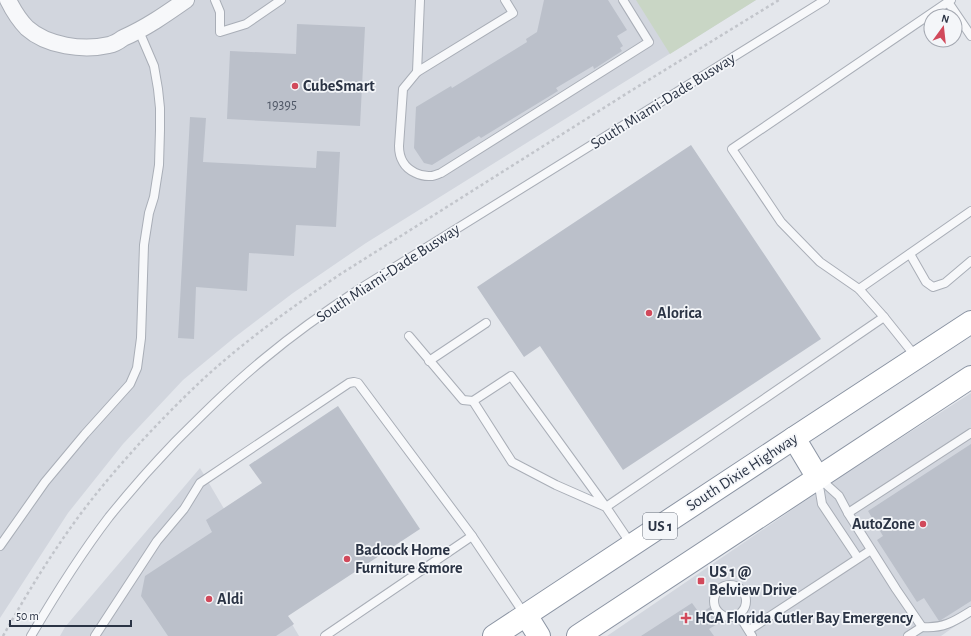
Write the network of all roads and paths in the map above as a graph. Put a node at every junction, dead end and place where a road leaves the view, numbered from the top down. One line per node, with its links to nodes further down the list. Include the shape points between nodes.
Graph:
1 (8, 0): 10 (street, via 28,29 63,45 78,48 110,45)
2 (186, 0): 10 (street)
3 (215, 0): 4 (lane, via 220,12 220,32 246,24)
4 (281, 0)
5 (420, 0): 12 (lane)
6 (505, 0): 12 (lane, via 513,13)
7 (623, 0): 12 (lane, via 649,42 440,173 431,176 411,170 403,162 399,146 403,89)
8 (825, 0): 41 (lane, South Miami-Dade Busway, via 358,290 273,351 202,414 129,493 83,554)
9 (950, 1): 11 (lane); 16 (lane, via 732,149 781,222 820,262)
10 (139, 31): 32 (lane, via 154,66 160,108 160,130 159,165 144,245 141,338 137,368 130,384 45,482)
11 (971, 36)
12 (417, 72)
13 (971, 212): 14 (lane)
14 (910, 254): 15 (lane, via 926,282 933,287 945,283); 16 (lane)
15 (971, 262)
16 (859, 289): 17 (lane)
17 (884, 317): 21 (lane); 28 (lane)
18 (971, 322): 21 (highway, South Dixie Highway / US 1)
19 (486, 323): 22 (lane)
20 (409, 336): 22 (lane)
21 (916, 358): 26 (highway, South Dixie Highway / US 1)
22 (429, 360): 24 (lane, via 463,400)
23 (971, 377): 27 (highway)
24 (473, 401): 28 (lane, via 512,462); 28 (lane, via 511,376)
25 (971, 433): 29 (lane)
26 (794, 438): 27 (highway); 31 (highway, South Dixie Highway / US 1)
27 (818, 478): 29 (lane, via 839,496); 34 (lane, via 822,504); 45 (highway)
28 (606, 507): 31 (lane)
29 (848, 513): 33 (lane)
30 (472, 536): 36 (lane); 40 (lane, via 358,383 349,382 200,483 184,509 157,541); 42 (lane)
31 (632, 545): 36 (highway, South Dixie Highway / US 1)
32 (0, 546)
33 (871, 550): 34 (lane); 38 (lane)
34 (858, 558): 39 (lane)
35 (971, 611): 38 (lane, via 951,623 931,628)
36 (526, 615): 43 (highway, South Dixie Highway / US 1); 44 (highway)
37 (739, 615): 39 (lane)
38 (922, 627): 46 (lane)
39 (751, 633)
40 (98, 635)
41 (31, 636)
42 (324, 636)
43 (494, 636)
44 (539, 636)
45 (578, 636)
46 (908, 636)

